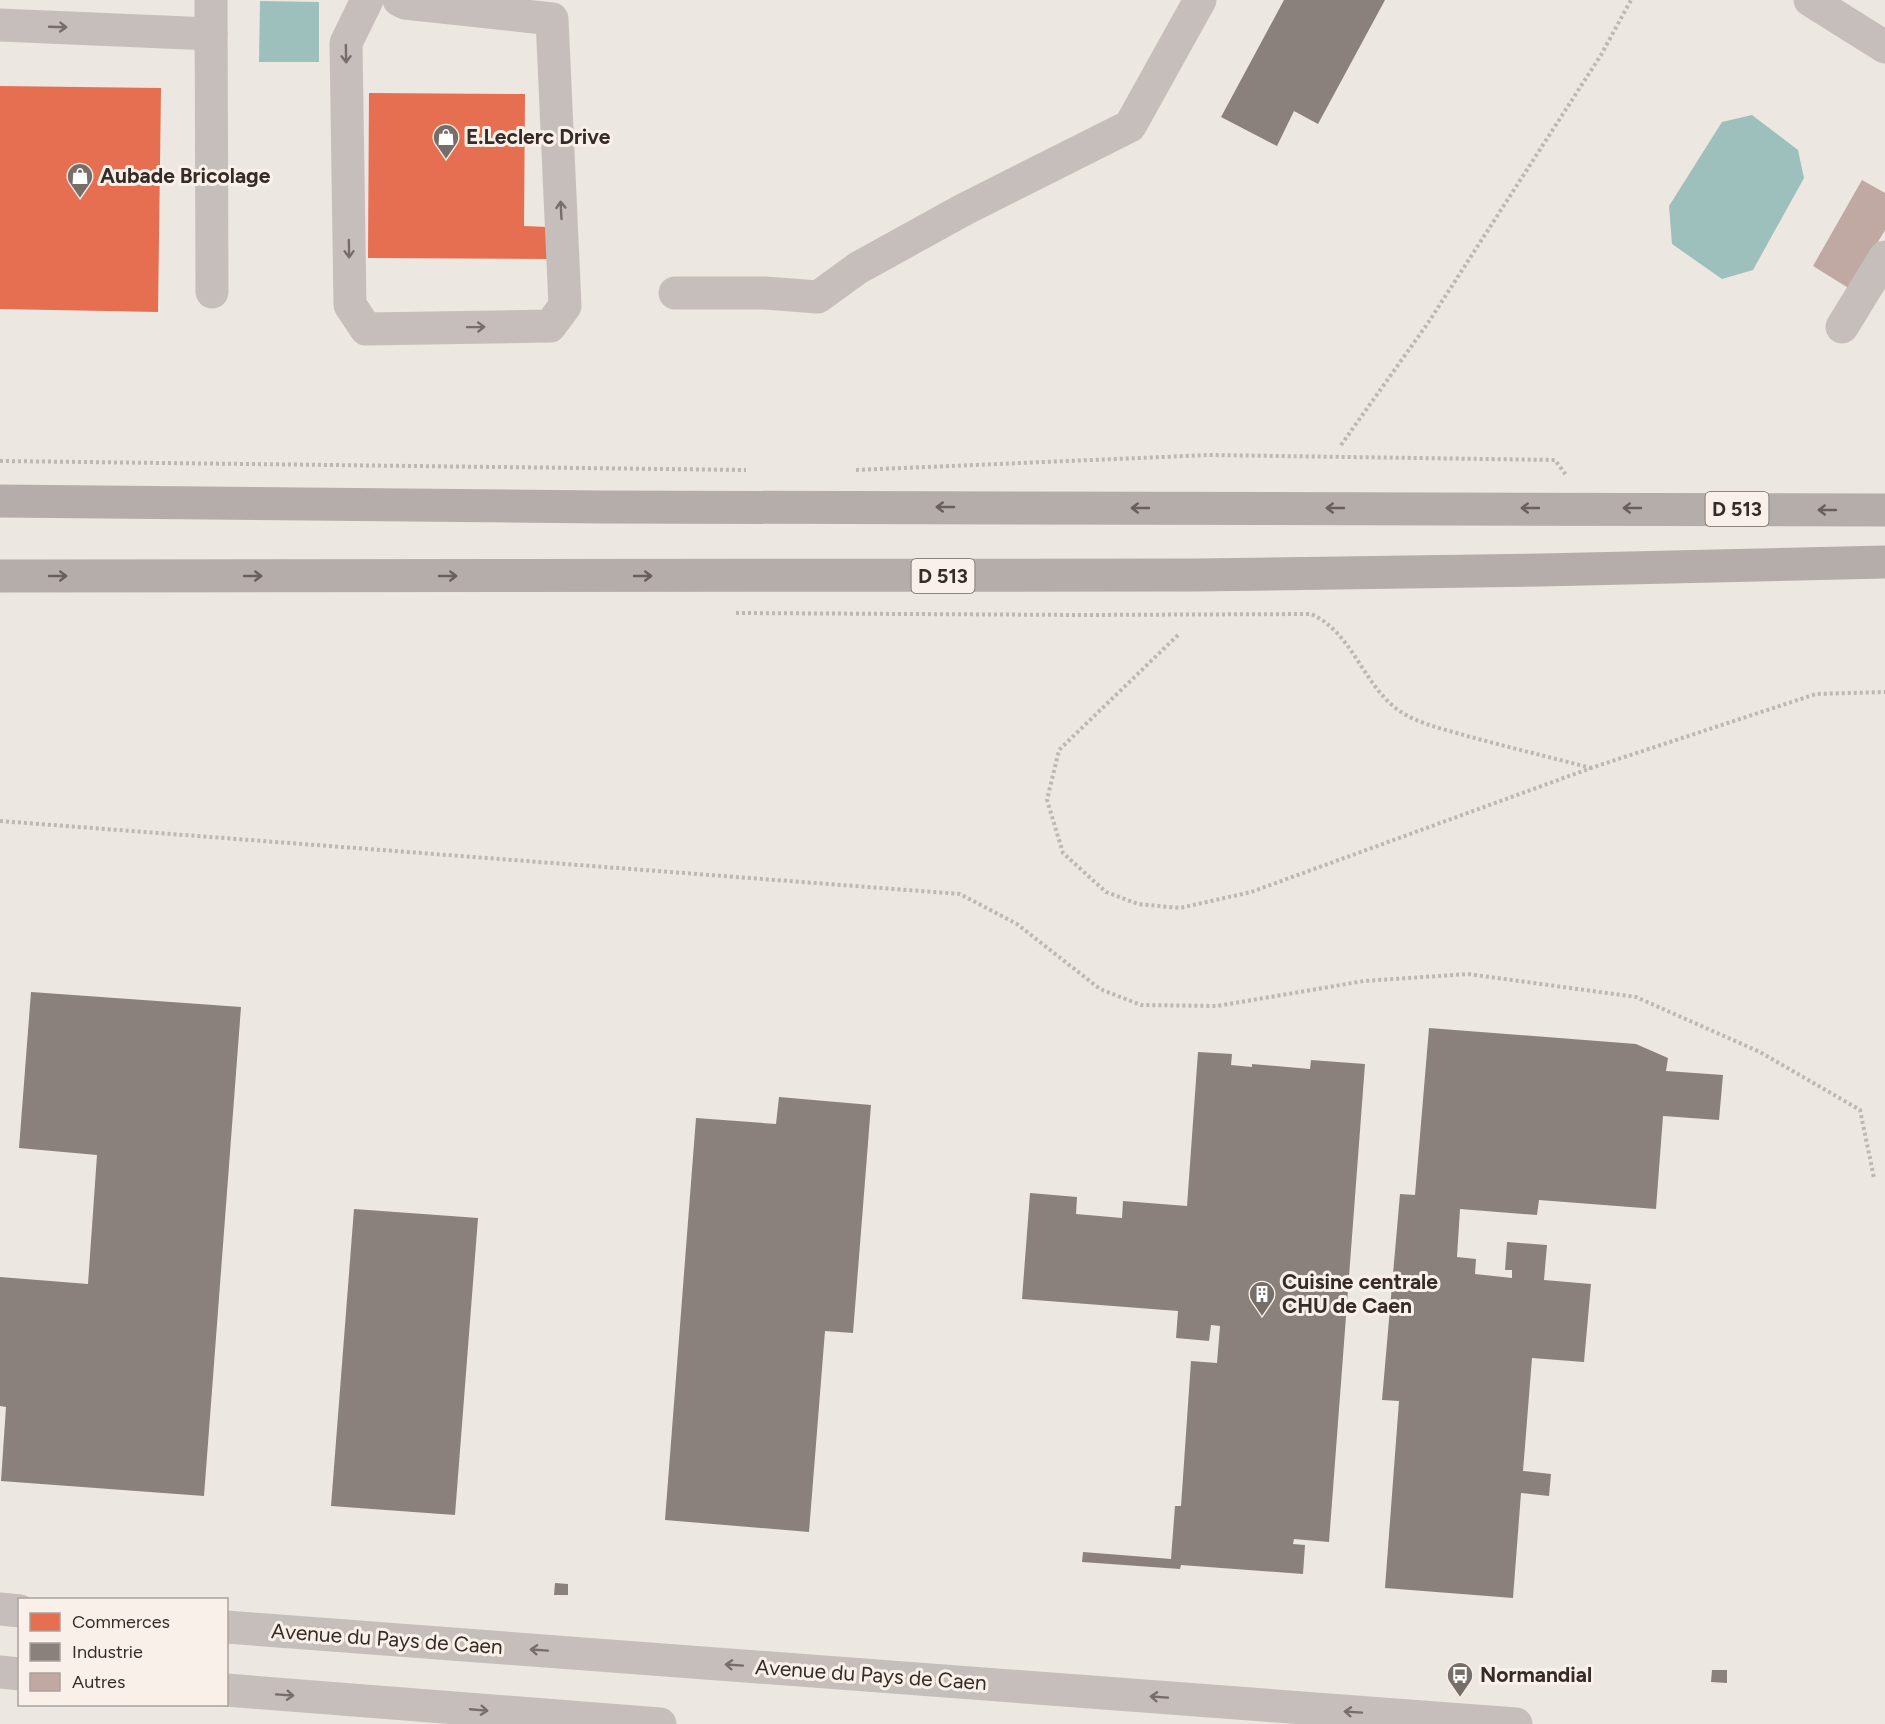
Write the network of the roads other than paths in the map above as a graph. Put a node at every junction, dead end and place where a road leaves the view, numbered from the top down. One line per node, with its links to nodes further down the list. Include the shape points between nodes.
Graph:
1 (211, 0): 7 (street)
2 (367, 0): 3 (street, one-way to 3, via 346,43 350,305 366,329 550,326 565,306 552,19)
3 (399, 0)
4 (1200, 0): 11 (street, via 1130,126 963,210 858,268 818,297)
5 (1810, 0): 8 (street)
6 (0, 25): 7 (street, one-way to 7)
7 (211, 34): 10 (street)
8 (1885, 47)
9 (1885, 257): 12 (street)
10 (212, 292)
11 (675, 293)
12 (1842, 327)
13 (0, 501): 14 (main road, D 513, one-way to 13, via 614,507)
14 (1885, 510)
15 (1885, 562): 16 (main road, D 513, one-way to 15, via 1185,575)
16 (0, 576)
17 (0, 1610): 18 (street)
18 (18, 1611)
19 (228, 1627): 24 (street, Avenue du Pays de Caen, one-way to 19)
20 (0, 1672): 21 (street)
21 (18, 1674)
22 (228, 1690): 23 (street, one-way to 23)
23 (660, 1724)
24 (1516, 1724)

